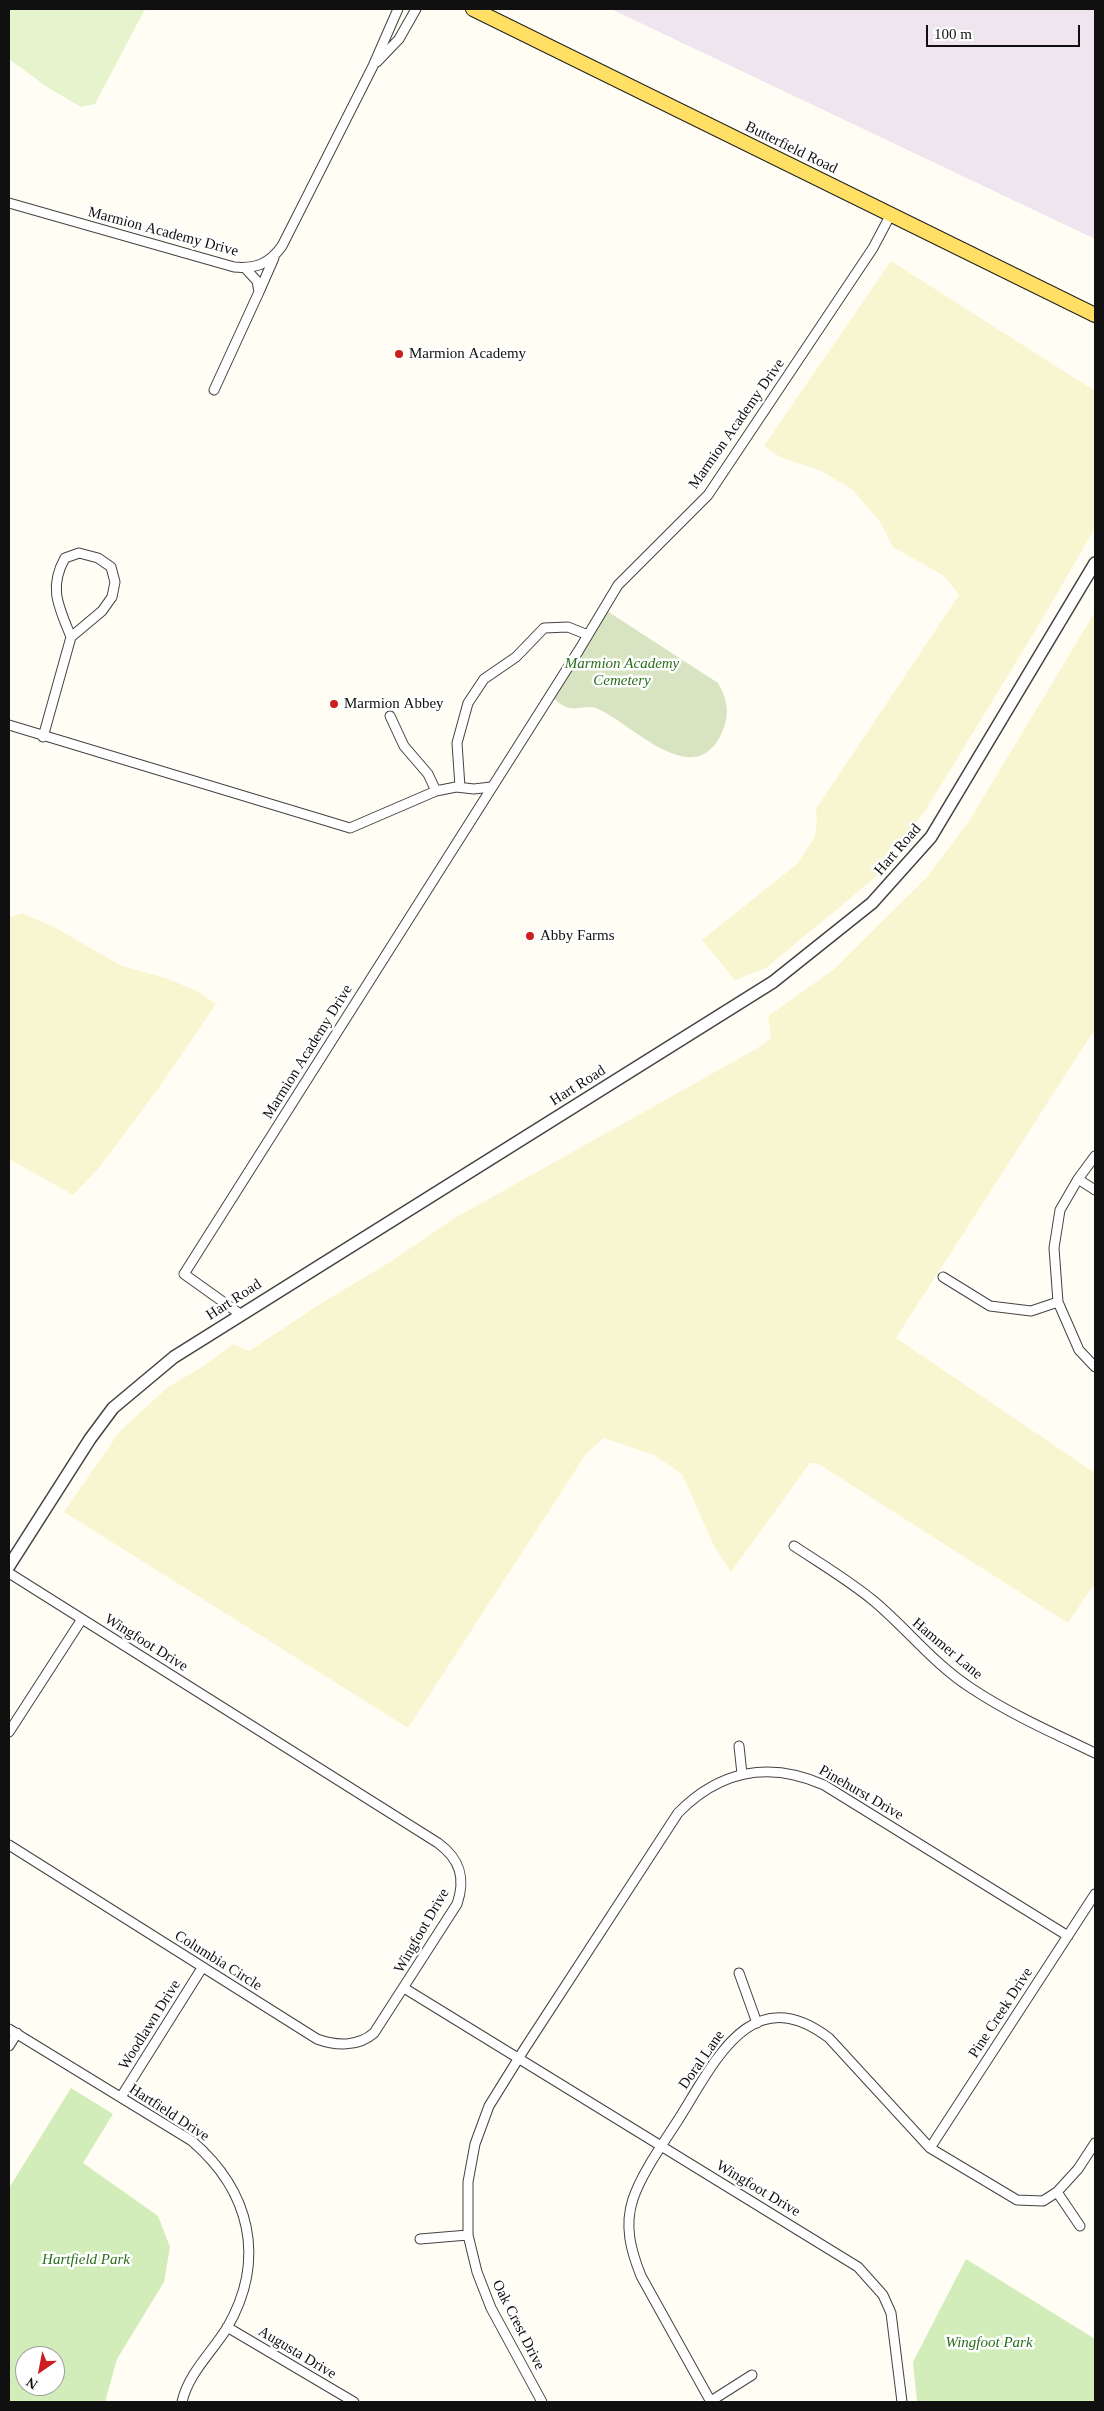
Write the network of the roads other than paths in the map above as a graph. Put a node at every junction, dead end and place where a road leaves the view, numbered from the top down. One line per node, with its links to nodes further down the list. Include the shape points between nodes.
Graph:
1 (398, 9): 4 (street)
2 (416, 9): 4 (street, via 399,39)
3 (472, 9): 6 (main road, Butterfield Road)
4 (373, 66): 7 (street)
5 (9, 203): 8 (street, Marmion Academy Drive, via 219,264)
6 (891, 214): 10 (main road, Butterfield Road); 13 (street, Marmion Academy Drive, via 868,256 708,495 618,585)
7 (274, 258): 8 (street, Marmion Academy Drive); 9 (street)
8 (246, 268): 9 (street, via 257,281)
9 (259, 292): 11 (street)
10 (1095, 315)
11 (214, 390)
12 (1095, 564): 26 (street, Hart Road, via 931,837 872,903 773,982)
13 (588, 635): 18 (street, via 568,627 544,628 516,657 484,679 468,703 457,743); 19 (street, Marmion Academy Drive)
14 (71, 637): 14 (street, via 102,611 112,597 115,582 111,567 79,553 65,558 57,572 60,610); 17 (street)
15 (390, 716): 20 (street, via 404,746 428,774)
16 (9, 725): 17 (street)
17 (43, 737): 20 (street, via 350,828)
18 (460, 787): 19 (street); 20 (street)
19 (491, 787): 26 (street, Marmion Academy Drive, via 184,1274)
20 (436, 791)
21 (1095, 1156): 22 (street)
22 (1078, 1179): 23 (street); 25 (street, via 1060,1210 1054,1248)
23 (1095, 1190)
24 (943, 1277): 25 (street, via 990,1306 1031,1311)
25 (1058, 1302): 27 (street, via 1079,1350)
26 (240, 1314): 29 (street, Hart Road, via 174,1357 113,1408)
27 (1095, 1367)
28 (794, 1546): 34 (street, Hammer Lane, via 876,1602 920,1647 971,1688 1016,1715)
29 (9, 1566)
30 (9, 1573): 31 (street, Wingfoot Drive)
31 (82, 1619): 32 (street); 41 (street, Wingfoot Drive, via 453,1855 462,1881 461,1892)
32 (9, 1732)
33 (739, 1746): 35 (street)
34 (1095, 1753)
35 (742, 1774): 38 (street, Pinehurst Drive, via 784,1771 824,1785); 45 (street, Pinehurst Drive, via 708,1788 678,1813)
36 (9, 1845): 39 (street, Columbia Circle)
37 (1095, 1894): 38 (street, Pine Creek Drive)
38 (1068, 1936): 49 (street, Pine Creek Drive)
39 (202, 1968): 41 (street, Columbia Circle, via 317,2038 338,2044 361,2042 374,2033); 46 (street, Woodlawn Drive)
40 (739, 1974): 42 (street)
41 (404, 1988): 45 (street, Wingfoot Drive)
42 (757, 2023): 48 (street, Doral Lane, via 727,2043); 49 (street, Doral Lane, via 767,2020 798,2021 829,2038)
43 (13, 2031): 44 (street); 46 (street, Hartfield Drive)
44 (9, 2046)
45 (517, 2059): 48 (street, Wingfoot Drive); 52 (street, Oak Crest Drive, via 489,2106 475,2144 468,2182)
46 (121, 2097): 54 (street, Hartfield Drive, via 192,2141 209,2156 235,2192 243,2214 249,2256 241,2299)
47 (1095, 2143): 50 (street, Doral Lane)
48 (662, 2146): 59 (street, Doral Lane, via 633,2199 629,2240 641,2276); 60 (street, Wingfoot Drive, via 858,2267 871,2280 891,2313)
49 (930, 2148): 50 (street, Doral Lane, via 1017,2200 1043,2201)
50 (1058, 2192): 51 (street)
51 (1080, 2226)
52 (468, 2235): 53 (street); 58 (street, Oak Crest Drive, via 477,2272 491,2308)
53 (420, 2240)
54 (227, 2327): 56 (street, Hartfield Drive, via 190,2380); 57 (street, Augusta Drive)
55 (752, 2375): 59 (street)
56 (182, 2402)
57 (354, 2402)
58 (542, 2402)
59 (711, 2402)
60 (902, 2402)

